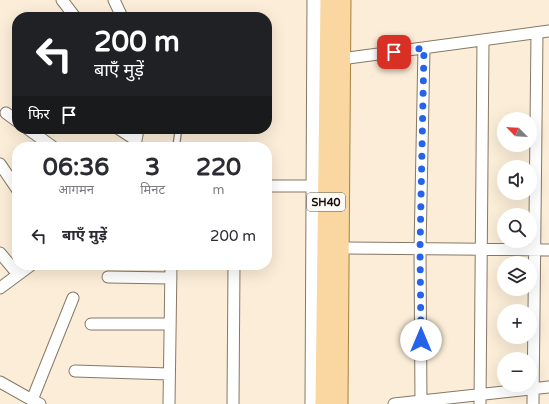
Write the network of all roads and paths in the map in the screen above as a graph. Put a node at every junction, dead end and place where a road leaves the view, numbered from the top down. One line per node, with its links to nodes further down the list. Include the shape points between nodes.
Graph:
1 (62, 0): 7 (street)
2 (114, 0): 8 (street)
3 (315, 0): 12 (street)
4 (329, 0): 12 (main road, SH40)
5 (342, 0): 14 (main road, SH40)
6 (348, 0): 14 (street)
7 (71, 12)
8 (120, 12)
9 (549, 31): 10 (street)
10 (537, 33): 11 (street); 27 (street)
11 (483, 40): 13 (street); 26 (street)
12 (322, 46): 19 (main road, SH40)
13 (424, 48): 14 (street); 25 (street)
14 (345, 59): 24 (street); 55 (main road, SH40)
15 (6, 113): 16 (street)
16 (12, 117)
17 (35, 134): 18 (street)
18 (46, 142)
19 (321, 146): 23 (street); 54 (main road, SH40)
20 (0, 164): 21 (street)
21 (12, 182)
22 (272, 186): 23 (street)
23 (314, 186): 53 (street)
24 (347, 248): 25 (street); 56 (street)
25 (420, 249): 26 (street); 50 (street)
26 (481, 249): 27 (street); 48 (street)
27 (535, 250): 28 (street); 40 (street)
28 (549, 250)
29 (0, 254): 30 (street)
30 (12, 268)
31 (24, 270): 36 (street)
32 (171, 270): 35 (street)
33 (234, 270): 52 (street)
34 (108, 277): 35 (street)
35 (171, 278): 39 (street)
36 (0, 288)
37 (73, 298): 49 (street)
38 (91, 324): 39 (street)
39 (170, 324): 42 (street)
40 (534, 352)
41 (75, 372): 42 (street)
42 (169, 374): 51 (street)
43 (0, 382): 49 (street)
44 (549, 387): 45 (street)
45 (537, 388)
46 (517, 392): 48 (street)
47 (533, 392): 58 (street)
48 (480, 399): 50 (street)
49 (36, 402)
50 (421, 403): 57 (street)
51 (169, 404)
52 (233, 404)
53 (313, 404)
54 (324, 404)
55 (339, 404)
56 (344, 404)
57 (394, 404)
58 (533, 404)

